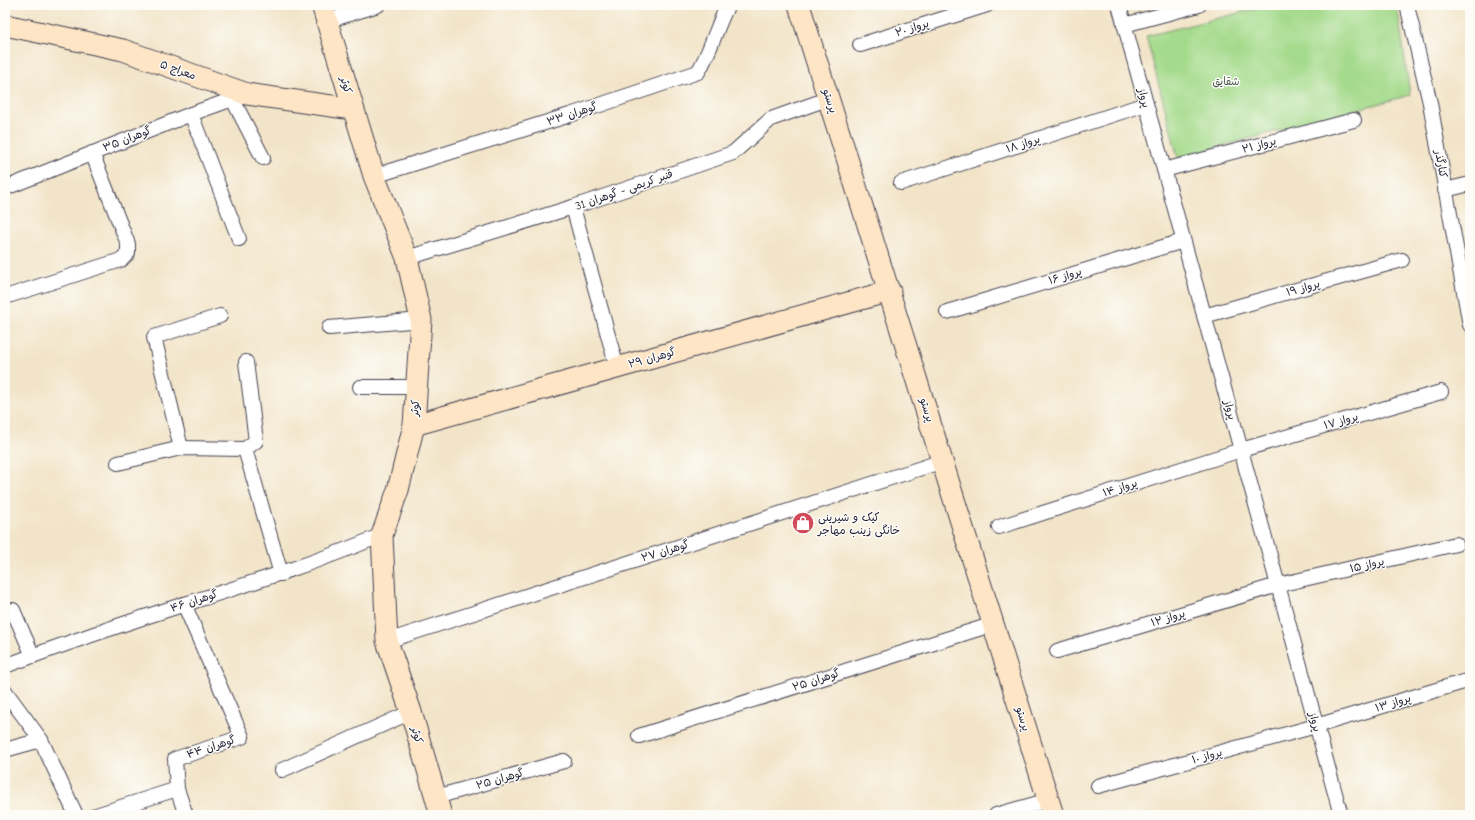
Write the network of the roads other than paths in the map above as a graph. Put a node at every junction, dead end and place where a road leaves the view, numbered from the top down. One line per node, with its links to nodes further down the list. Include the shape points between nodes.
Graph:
1 (378, 5): 8 (street)
2 (728, 5): 21 (street, گوهران ۳۳, via 709,54 698,72)
3 (799, 5): 13 (street, پرستو)
4 (987, 5): 11 (street, پرواز ۲۰)
5 (1119, 5): 10 (street, پرواز)
6 (1199, 5): 10 (street)
7 (1407, 5): 25 (street, کنارگذر, via 1430,103)
8 (324, 13): 15 (street, کوثر)
9 (5, 25): 12 (street, معراج ۵, via 123,50)
10 (1124, 25): 14 (street, پرواز)
11 (860, 45)
12 (240, 97): 15 (street, معراج ۵); 16 (street, گوهران ۳۵); 19 (street)
13 (830, 98): 26 (street, قنبر کریمی - گوهران 31, via 771,119 733,153); 31 (street, پرستو)
14 (1146, 104): 20 (street, پرواز); 22 (street, پرواز ۱۸)
15 (353, 109): 21 (street, کوثر)
16 (191, 114): 18 (street, گوهران ۳۵); 27 (street)
17 (1354, 120): 20 (street, پرواز ۲۱)
18 (92, 153): 24 (street, گوهران ۳۵); 32 (street, via 128,244 128,253 121,260)
19 (263, 158)
20 (1164, 170): 28 (street, پرواز)
21 (374, 176): 29 (street, کوثر)
22 (901, 183)
23 (1470, 184): 25 (street)
24 (8, 187)
25 (1445, 190): 37 (street, کنارگذر)
26 (573, 207): 29 (street, قنبر کریمی - گوهران 31); 40 (street)
27 (239, 239)
28 (1183, 241): 33 (street, پرواز ۱۶); 35 (street, پرواز)
29 (407, 258): 36 (street, کوثر)
30 (1402, 260): 35 (street, پرواز ۱۹)
31 (890, 290): 40 (street, گوهران ۲۹); 48 (street, پرستو)
32 (5, 297)
33 (947, 312)
34 (220, 316): 45 (street, via 154,337)
35 (1204, 316): 47 (street, پرواز)
36 (421, 320): 38 (street); 42 (street, کوثر)
37 (1470, 325)
38 (329, 328)
39 (246, 362): 46 (street, via 256,441)
40 (616, 368): 44 (street, گوهران ۲۹)
41 (360, 387): 42 (street)
42 (416, 387): 44 (street, کوثر)
43 (1441, 392): 47 (street, پرواز ۱۷)
44 (414, 425): 51 (street, کوثر, via 398,490)
45 (181, 448): 46 (street); 49 (street)
46 (245, 449): 53 (street)
47 (1241, 450): 50 (street, پرواز ۱۴); 54 (street, پرواز)
48 (943, 461): 57 (street, پرستو); 58 (street, گوهران ۲۷)
49 (118, 463)
50 (999, 527)
51 (382, 535): 53 (street, گوهران ۴۶); 58 (street, کوثر)
52 (1456, 544): 54 (street, پرواز ۱۵)
53 (281, 574): 55 (street, گوهران ۴۶)
54 (1278, 585): 59 (street, پرواز ۱۲); 65 (street, پرواز)
55 (184, 604): 60 (street, گوهران ۴۶); 72 (street, گوهران ۴۴, via 242,737 175,759)
56 (13, 610): 60 (street)
57 (994, 624): 66 (street, گوهران ۲۵); 74 (street, پرستو)
58 (387, 641): 64 (street, کوثر)
59 (1057, 651)
60 (33, 656): 61 (street, گوهران ۴۶)
61 (5, 666)
62 (1470, 680): 65 (street, پرواز ۱۳)
63 (5, 691): 67 (street)
64 (411, 712): 70 (street); 73 (street, کوثر)
65 (1316, 726): 71 (street, پرواز ۱۰); 79 (street, پرواز)
66 (639, 736)
67 (41, 740): 68 (street); 75 (street)
68 (5, 750)
69 (564, 761): 73 (street, گوهران ۲۵)
70 (282, 770)
71 (1098, 786)
72 (177, 789): 76 (street); 77 (street)
73 (438, 806)
74 (1051, 808): 78 (street)
75 (76, 815)
76 (96, 815)
77 (186, 815)
78 (996, 815)
79 (1341, 815)

